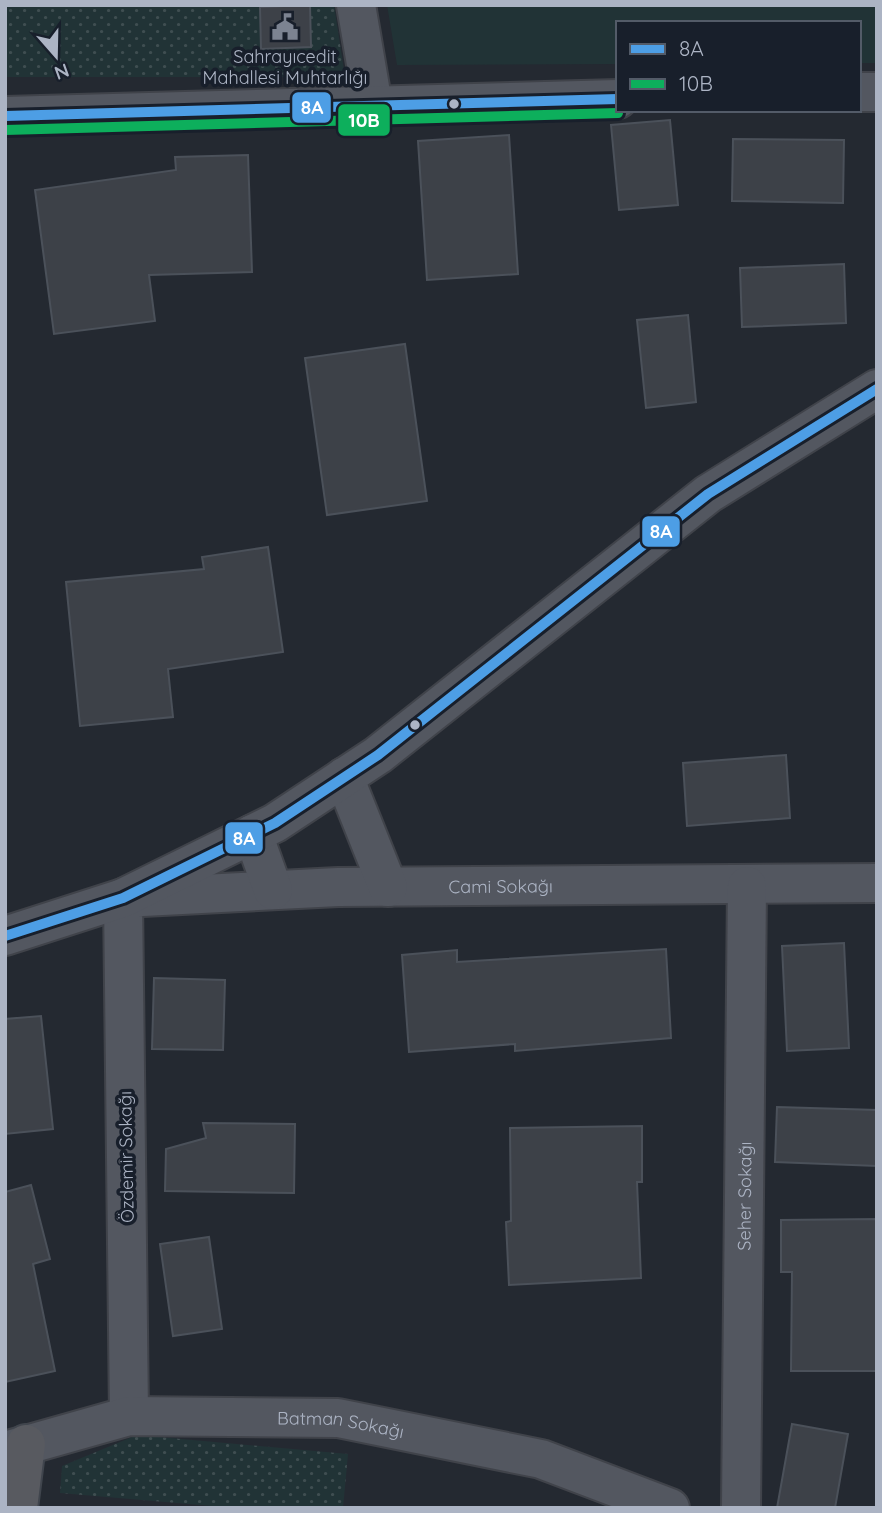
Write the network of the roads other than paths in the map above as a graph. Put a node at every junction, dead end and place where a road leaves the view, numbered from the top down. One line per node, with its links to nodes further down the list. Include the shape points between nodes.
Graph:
1 (356, 5): 3 (street)
2 (616, 99): 3 (street)
3 (373, 105): 4 (street)
4 (5, 116)
5 (877, 389): 6 (street, via 708,494)
6 (344, 778): 7 (street); 10 (street)
7 (253, 834): 11 (street); 12 (street)
8 (877, 883): 9 (street, Cami Sokağı)
9 (747, 886): 10 (street, Cami Sokağı); 18 (street, Seher Sokağı)
10 (388, 887): 11 (street, Cami Sokağı)
11 (273, 890): 12 (street, Cami Sokağı)
12 (123, 898): 13 (street); 14 (street, Özdemir Sokağı)
13 (5, 936)
14 (129, 1416): 15 (street, Batman Sokağı); 17 (street, Batman Sokağı, via 338,1418 541,1459)
15 (16, 1447): 16 (highway)
16 (18, 1508)
17 (670, 1508)
18 (741, 1508)

